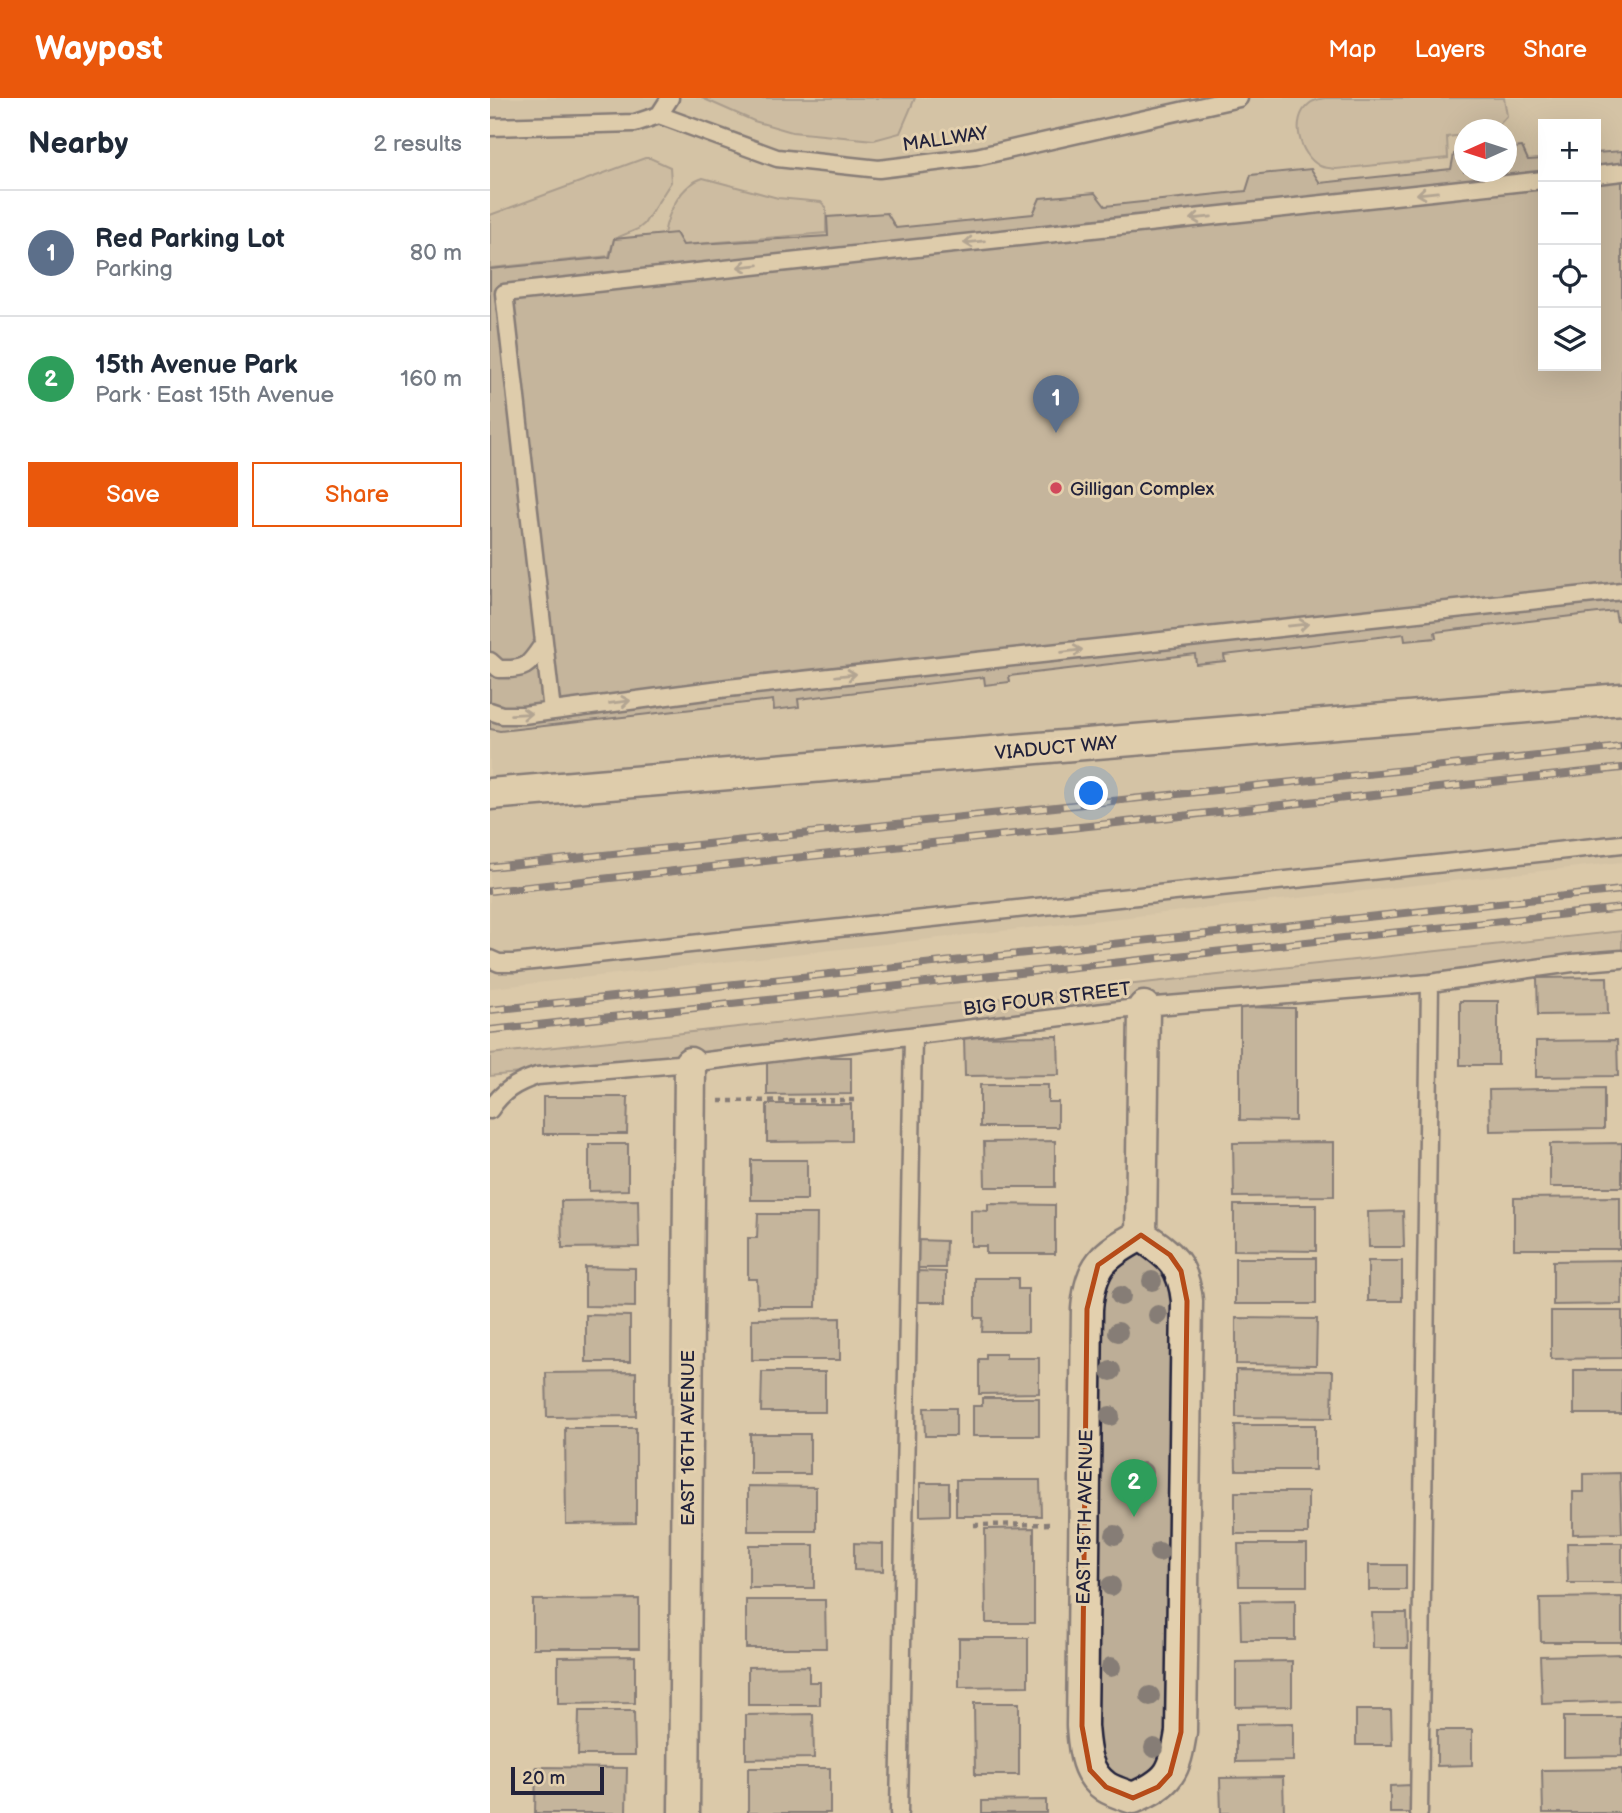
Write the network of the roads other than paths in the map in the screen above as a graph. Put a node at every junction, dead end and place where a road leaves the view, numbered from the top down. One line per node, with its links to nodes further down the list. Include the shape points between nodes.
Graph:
1 (670, 98): 4 (lane)
2 (1181, 98): 5 (lane)
3 (1239, 98): 5 (lane, MALLWAY)
4 (659, 115): 5 (lane, MALLWAY, via 777,158 879,169 976,157); 6 (lane, via 635,123)
5 (1171, 115)
6 (490, 127)
7 (1622, 172): 8 (lane)
8 (1601, 174)
9 (1538, 181): 11 (lane, one-way to 11, via 504,292)
10 (1622, 591): 14 (lane, one-way to 10)
11 (543, 644): 12 (lane, via 529,665 514,670 499,669); 14 (lane)
12 (490, 661)
13 (1622, 699): 16 (street, VIADUCT WAY)
14 (552, 711): 15 (lane, one-way to 14, via 523,715)
15 (490, 712)
16 (490, 794)
17 (1622, 844): 19 (lane, via 514,963)
18 (1622, 958): 20 (lane, BIG FOUR STREET)
19 (490, 959)
20 (1430, 983): 21 (lane, BIG FOUR STREET); 29 (lane)
21 (1144, 1007): 22 (lane, BIG FOUR STREET); 25 (street)
22 (913, 1036): 23 (lane, BIG FOUR STREET); 28 (lane)
23 (690, 1063): 24 (lane, BIG FOUR STREET, via 537,1076 502,1093); 27 (street, EAST 16TH AVENUE)
24 (490, 1110)
25 (1141, 1235): 26 (street, EAST 15TH AVENUE, via 1170,1255 1186,1285 1186,1384 1181,1732 1170,1774); 26 (street, EAST 15TH AVENUE, via 1098,1265 1089,1284 1087,1309 1084,1753 1090,1770)
26 (1133, 1806)
27 (684, 1813)
28 (900, 1813)
29 (1419, 1813)

